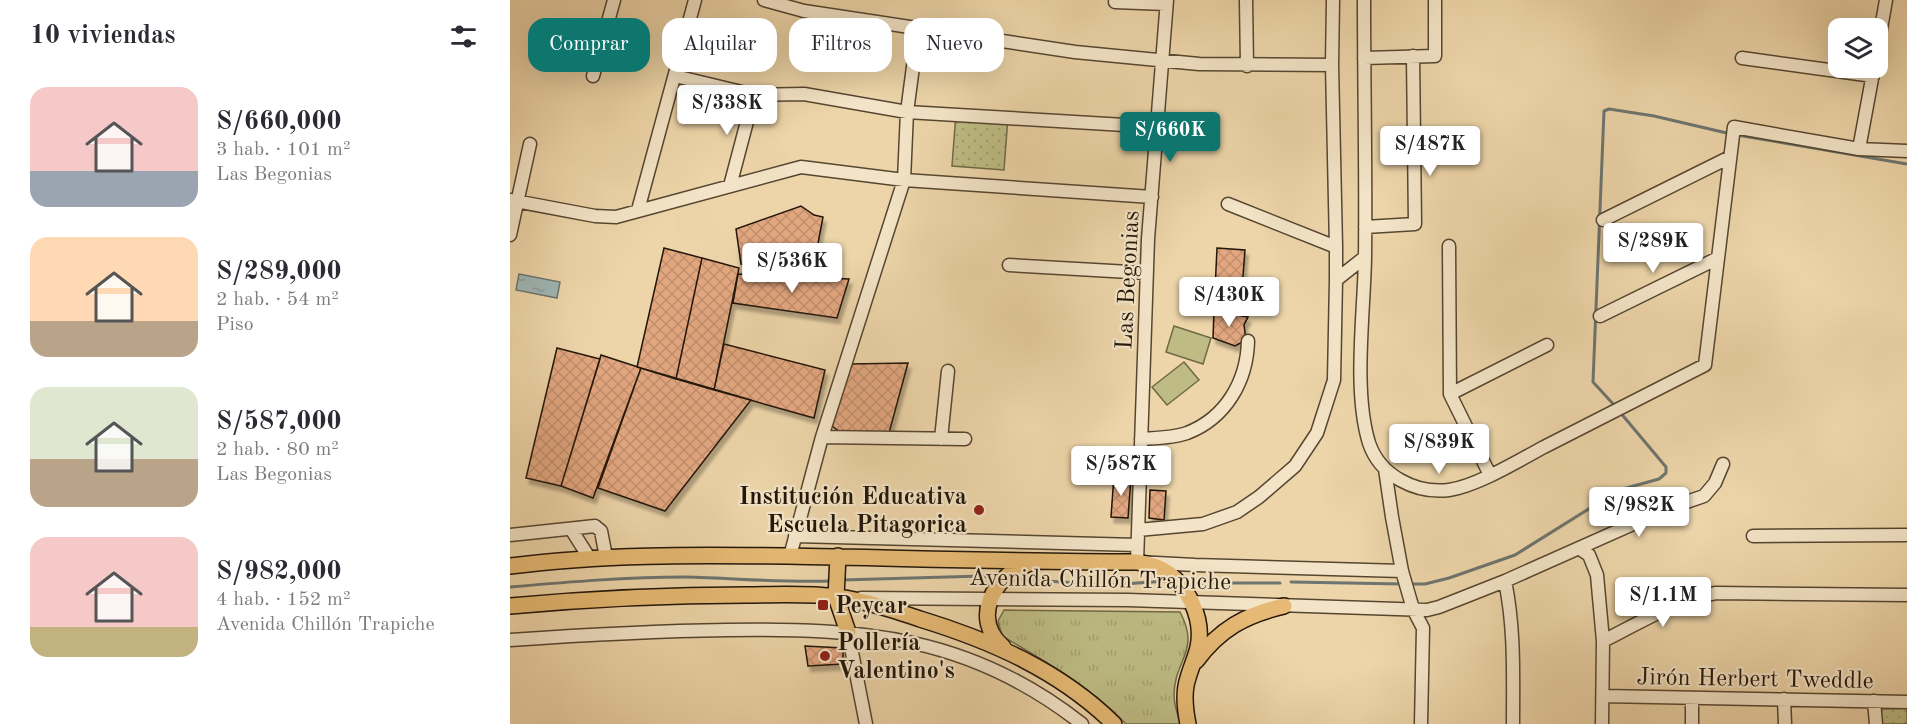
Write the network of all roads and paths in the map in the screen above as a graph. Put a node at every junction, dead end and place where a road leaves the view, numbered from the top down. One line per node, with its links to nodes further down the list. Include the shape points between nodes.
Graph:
1 (614, 0): 22 (street)
2 (695, 0): 23 (street)
3 (764, 0): 12 (street)
4 (1246, 0): 19 (street)
5 (1333, 0): 18 (street)
6 (1364, 0): 15 (street)
7 (1435, 0): 14 (street, via 1435,56)
8 (1886, 0): 11 (street)
9 (1115, 2): 10 (street)
10 (1167, 2): 17 (street, Las Begonias)
11 (1883, 18)
12 (904, 27)
13 (1004, 42): 17 (street)
14 (1413, 56): 15 (street); 39 (street, via 1415,224)
15 (1364, 58): 39 (street)
16 (1742, 58): 20 (street)
17 (1163, 61): 19 (street); 27 (street, Las Begonias)
18 (1332, 65): 19 (street); 42 (street)
19 (1247, 66)
20 (1828, 67)
21 (912, 72): 26 (street)
22 (592, 76)
23 (675, 76): 25 (street); 37 (street)
24 (1872, 78): 29 (street)
25 (754, 95): 26 (street, via 804,94); 33 (street)
26 (907, 112): 27 (street); 32 (street)
27 (1158, 127): 34 (street, Las Begonias)
28 (530, 144): 35 (street)
29 (1859, 149): 30 (street); 31 (street, via 1734,127)
30 (1907, 151)
31 (1730, 157): 38 (street); 44 (street)
32 (904, 180): 33 (street, via 801,167); 34 (street); 53 (street)
33 (730, 186): 37 (street)
34 (1152, 197): 46 (street, Las Begonias)
35 (514, 201): 37 (street, via 595,216 616,217); 40 (street)
36 (1228, 204): 42 (street)
37 (638, 210)
38 (1603, 220)
39 (1365, 227): 43 (street)
40 (510, 235)
41 (1449, 246): 52 (street)
42 (1336, 247): 47 (street)
43 (1365, 257): 47 (street); 58 (street, via 1361,388 1370,445)
44 (1718, 258): 48 (street); 59 (street, via 1705,365)
45 (1009, 265): 46 (street)
46 (1147, 273): 56 (street, Las Begonias)
47 (1336, 280): 61 (street, via 1334,380 1317,432 1295,466 1237,512 1203,524)
48 (1600, 316)
49 (1248, 341): 56 (street, via 1241,380 1217,414 1186,433)
50 (1547, 345): 52 (street)
51 (948, 371): 54 (street)
52 (1450, 394): 59 (street)
53 (822, 437): 54 (street); 64 (street)
54 (941, 439): 55 (street)
55 (965, 439)
56 (1141, 439): 61 (street, Las Begonias)
57 (1723, 464): 69 (street, Avenida Chillón Trapiche, via 1704,496)
58 (1385, 469): 59 (street, via 1414,487 1434,490 1450,490); 78 (street)
59 (1490, 476)
60 (570, 529): 62 (street); 72 (street); 72 (street, via 595,526 602,531)
61 (1138, 530): 68 (street, Las Begonias)
62 (510, 535)
63 (1907, 535): 65 (street)
64 (795, 536): 66 (street); 70 (street)
65 (1753, 536)
66 (1016, 542): 67 (street); 73 (street)
67 (1062, 543): 68 (street); 75 (street)
68 (1137, 545): 76 (street, Las Begonias)
69 (1580, 549): 79 (street, Avenida Chillón Trapiche); 89 (street, via 1589,555 1597,575)
70 (790, 556): 71 (main road, Avenida Chillón Trapiche); 72 (main road, Avenida Chillón Trapiche)
71 (838, 556): 73 (main road, Avenida Chillón Trapiche); 81 (main road)
72 (598, 558): 77 (main road, Avenida Chillón Trapiche)
73 (1015, 561): 74 (main road, Avenida Chillón Trapiche)
74 (1034, 562): 75 (main road, Avenida Chillón Trapiche); 82 (main road, via 1012,572 998,584)
75 (1063, 562): 76 (main road, Avenida Chillón Trapiche)
76 (1137, 562): 78 (street, Avenida Chillón Trapiche); 83 (main road, via 1164,570)
77 (510, 566)
78 (1402, 571): 86 (street)
79 (1505, 581): 86 (street, Avenida Chillón Trapiche, via 1439,607); 102 (street, via 1511,619)
80 (1907, 595): 89 (street, via 1716,593 1683,602)
81 (836, 597): 82 (street, Avenida Chillón Trapiche); 84 (main road, Avenida Chillón Trapiche, via 703,595); 87 (main road); 90 (main road, via 884,607)
82 (989, 600): 83 (street, Avenida Chillón Trapiche); 90 (main road, via 991,630 1001,646)
83 (1191, 602): 85 (street, Avenida Chillón Trapiche); 91 (main road, via 1199,636)
84 (510, 606)
85 (1284, 606): 86 (street, Avenida Chillón Trapiche); 91 (main road, via 1226,629)
86 (1413, 609): 101 (street, via 1423,628)
87 (848, 632): 88 (street, via 695,630); 97 (street); 98 (street, via 882,636 970,659 1026,685)
88 (510, 640)
89 (1603, 641): 92 (street)
90 (1012, 653): 99 (main road, via 1075,692)
91 (1191, 669): 100 (main road, via 1185,690)
92 (1603, 696): 93 (street, Jirón Herbert Tweddle); 103 (street)
93 (1692, 698): 94 (street, Jirón Herbert Tweddle); 104 (street)
94 (1784, 699): 95 (street, Jirón Herbert Tweddle); 105 (street)
95 (1874, 701): 96 (street, Jirón Herbert Tweddle); 106 (street)
96 (1907, 702)
97 (866, 724)
98 (1082, 724)
99 (1114, 724)
100 (1188, 724)
101 (1421, 724)
102 (1513, 724)
103 (1602, 724)
104 (1692, 724)
105 (1785, 724)
106 (1876, 724)

